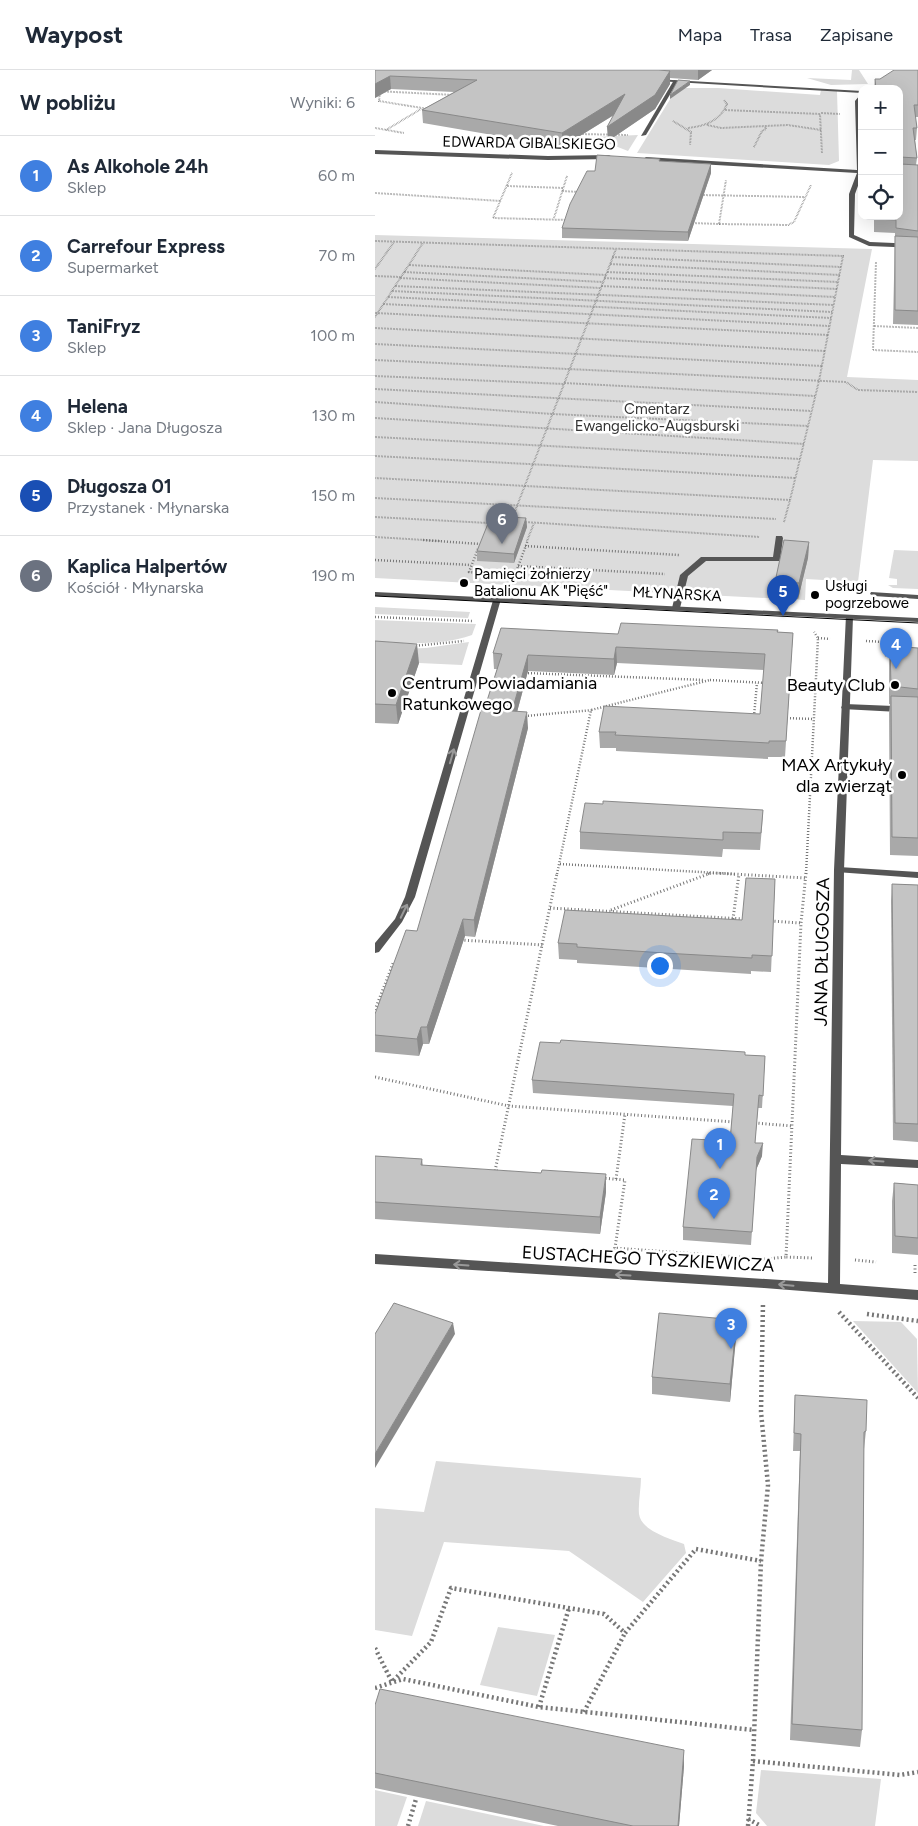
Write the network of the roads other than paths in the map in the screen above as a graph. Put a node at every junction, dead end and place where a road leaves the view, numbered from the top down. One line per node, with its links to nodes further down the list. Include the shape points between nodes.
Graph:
1 (648, 79): 2 (street)
2 (676, 81): 3 (street); 6 (street)
3 (858, 94)
4 (858, 100): 5 (street)
5 (858, 119)
6 (643, 135)
7 (375, 152): 8 (street, EDWARDA GIBALSKIEGO)
8 (621, 158)
9 (640, 159): 10 (street, EDWARDA GIBALSKIEGO)
10 (858, 172)
11 (860, 175): 12 (street, via 851,194 850,233 857,240 876,245)
12 (918, 246)
13 (779, 538): 18 (street, via 777,560 703,559 684,575)
14 (375, 594): 17 (street, MŁYNARSKA)
15 (874, 594): 16 (street)
16 (918, 596)
17 (497, 599): 18 (street, MŁYNARSKA); 25 (street, one-way to 17, via 399,920 410,897)
18 (676, 608): 19 (street, MŁYNARSKA)
19 (849, 616): 20 (street, MŁYNARSKA); 21 (street, JANA DŁUGOSZA)
20 (918, 620)
21 (845, 707): 22 (street); 23 (street, JANA DŁUGOSZA)
22 (918, 710)
23 (839, 870): 24 (street); 26 (street, JANA DŁUGOSZA)
24 (918, 875)
25 (375, 950)
26 (835, 1159): 27 (street, one-way to 26); 29 (street, JANA DŁUGOSZA)
27 (918, 1164)
28 (375, 1259): 29 (street, EUSTACHEGO TYSZKIEWICZA, one-way to 28)
29 (834, 1288): 30 (street, EUSTACHEGO TYSZKIEWICZA)
30 (918, 1295)

